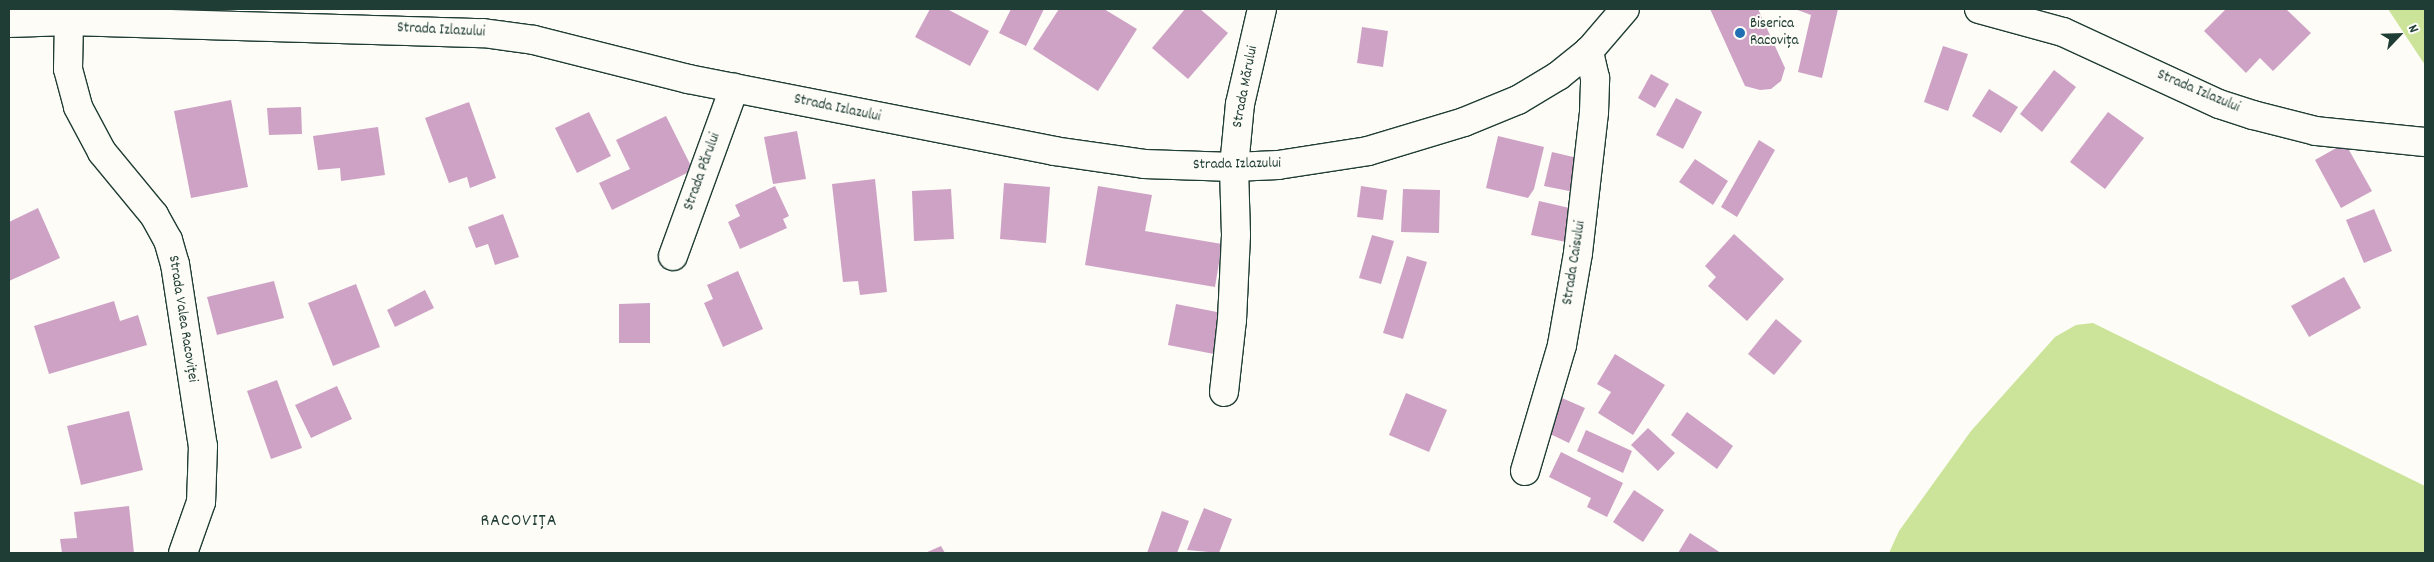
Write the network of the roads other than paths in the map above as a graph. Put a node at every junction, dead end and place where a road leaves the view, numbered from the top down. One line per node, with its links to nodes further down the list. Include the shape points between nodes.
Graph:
1 (1262, 9): 9 (street, Strada Mărului, via 1240,104)
2 (1625, 9): 6 (street, Strada Izlazului)
3 (1979, 9): 8 (street, Strada Izlazului, via 2062,32 2219,104 2253,115 2316,131)
4 (69, 21): 5 (street, Strada Izlazului); 7 (street, Strada Izlazului, via 483,32 534,40); 13 (street, Strada Valea Racoviței, via 68,69 78,107 102,152 154,215 168,240 175,264 203,446 201,502)
5 (9, 23)
6 (1589, 51): 9 (street, Strada Izlazului, via 1558,76 1518,100 1411,140 1327,159); 12 (street, Strada Caisului, via 1595,78 1594,112 1578,253 1562,345)
7 (734, 88): 9 (street, Strada Izlazului, via 1054,151 1144,164); 10 (street, Strada Părului)
8 (2425, 142)
9 (1234, 167): 11 (street, Strada Mărului, via 1236,235)
10 (673, 256)
11 (1224, 392)
12 (1525, 471)
13 (183, 553)

